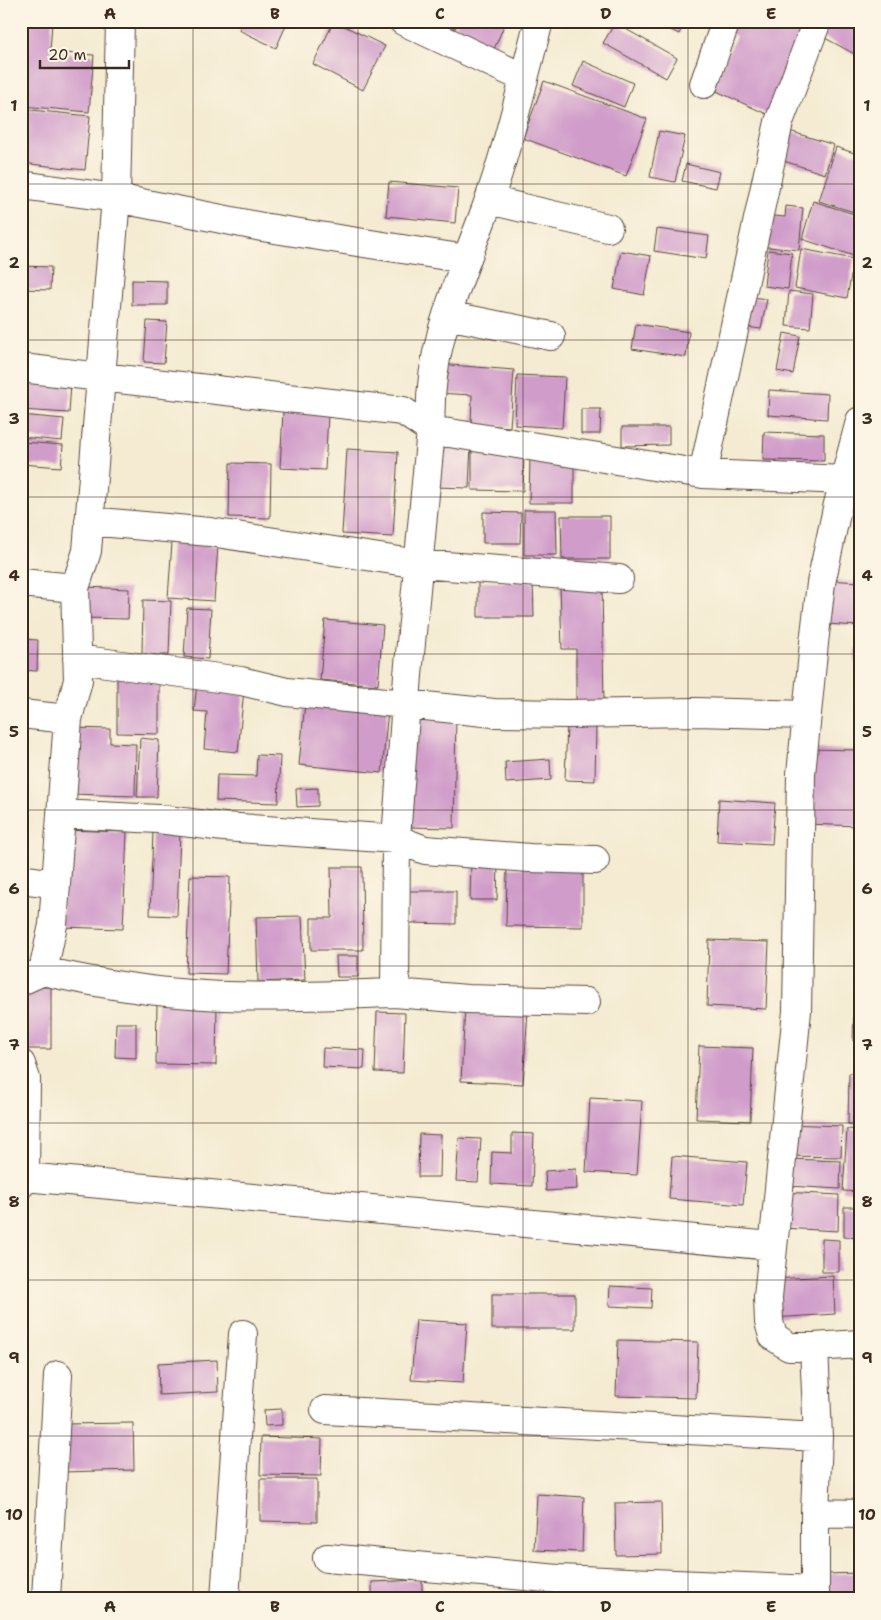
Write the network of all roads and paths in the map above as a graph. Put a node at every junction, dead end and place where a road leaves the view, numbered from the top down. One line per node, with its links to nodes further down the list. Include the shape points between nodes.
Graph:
1 (120, 21): 9 (street)
2 (403, 21): 6 (street)
3 (539, 21): 6 (street)
4 (726, 21): 7 (street)
5 (818, 21): 19 (street, via 779,122)
6 (524, 78): 10 (street)
7 (704, 84)
8 (21, 185): 9 (street)
9 (116, 198): 12 (street, via 262,227); 16 (street)
10 (488, 200): 11 (street); 12 (street)
11 (608, 228)
12 (466, 259): 13 (street)
13 (447, 315): 14 (street); 18 (street, via 432,374 429,399)
14 (550, 336)
15 (21, 368): 16 (street)
16 (101, 377): 18 (street, via 403,411); 21 (street)
17 (860, 421): 20 (street)
18 (431, 430): 19 (street); 22 (street)
19 (703, 474): 20 (street)
20 (848, 497): 29 (street, via 821,583)
21 (89, 522): 22 (street, via 210,532); 25 (street, via 87,551)
22 (419, 564): 23 (street); 27 (street)
23 (619, 579)
24 (21, 583): 25 (street)
25 (75, 588): 26 (street)
26 (77, 659): 27 (street, via 241,681 287,692); 30 (street, via 78,680)
27 (406, 703): 29 (street, via 494,713); 32 (street)
28 (21, 714): 30 (street)
29 (807, 715): 41 (street, via 801,774 797,1011)
30 (68, 719): 31 (street)
31 (61, 814): 32 (street, via 158,819); 35 (street)
32 (396, 840): 33 (street, via 425,850); 37 (street)
33 (596, 860)
34 (21, 879): 35 (street)
35 (56, 884): 36 (street, via 53,925)
36 (32, 976): 37 (street, via 179,993 263,996)
37 (394, 993): 38 (street, via 468,999)
38 (586, 1002)
39 (21, 1064): 40 (street, via 26,1079)
40 (23, 1180): 41 (street)
41 (772, 1246): 44 (street, via 768,1297 773,1336 789,1347)
42 (243, 1334): 53 (street)
43 (860, 1344): 44 (street)
44 (814, 1347): 47 (street)
45 (58, 1375): 52 (street)
46 (325, 1410): 47 (street)
47 (818, 1437): 48 (street)
48 (815, 1513): 49 (street); 51 (street)
49 (860, 1514)
50 (327, 1558): 51 (street, via 558,1579)
51 (815, 1595)
52 (46, 1599)
53 (225, 1599)

